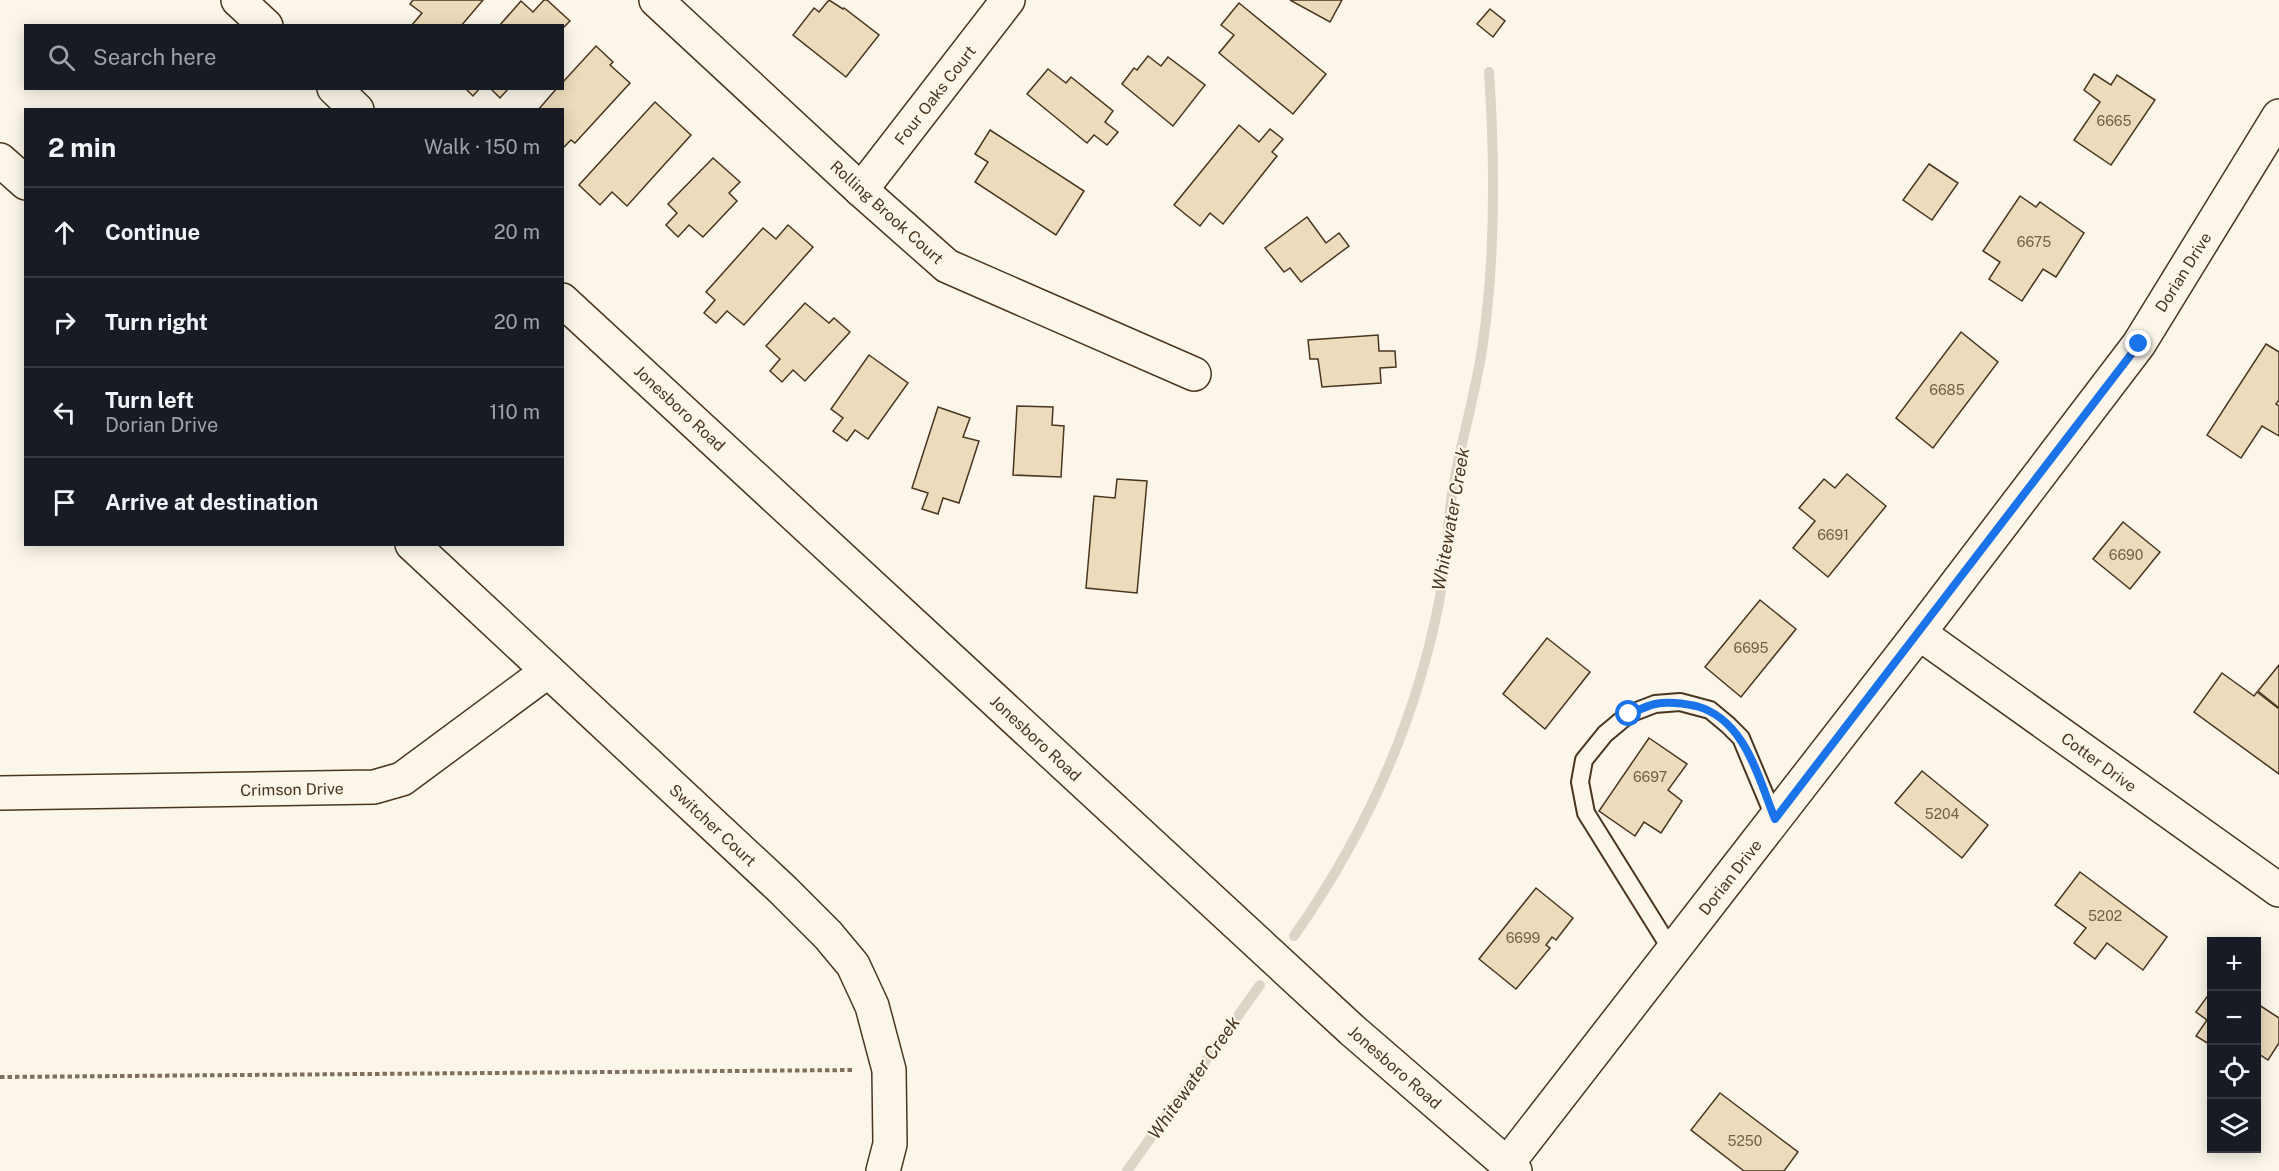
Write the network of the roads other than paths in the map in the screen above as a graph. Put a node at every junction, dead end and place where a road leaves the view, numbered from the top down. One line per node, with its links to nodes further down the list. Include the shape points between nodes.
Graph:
1 (238, 0): 4 (street)
2 (656, 0): 10 (street, Rolling Brook Court)
3 (1008, 0): 10 (street, Four Oaks Court)
4 (264, 24)
5 (336, 90): 6 (street)
6 (355, 108)
7 (2279, 116): 14 (street, Dorian Drive, via 2139,344)
8 (0, 160): 9 (street)
9 (24, 181)
10 (861, 190): 12 (street, Rolling Brook Court, via 947,266)
11 (564, 302): 20 (street, Jonesboro Road, via 1352,1030)
12 (1194, 374)
13 (414, 546): 15 (street, Switcher Court)
14 (1919, 633): 17 (street, Dorian Drive); 18 (street, Cotter Drive)
15 (548, 671): 16 (street, Crimson Drive, via 402,779 374,787); 21 (street, Switcher Court, via 783,890 852,965 873,1006 889,1070 890,1144)
16 (0, 793)
17 (1775, 819): 19 (street, Dorian Drive); 19 (lane, via 1741,738 1710,710 1680,702 1655,704 1629,714 1605,734 1584,760 1580,782 1586,813)
18 (2279, 890)
19 (1672, 951): 20 (street, Dorian Drive)
20 (1511, 1168)
21 (883, 1171)

